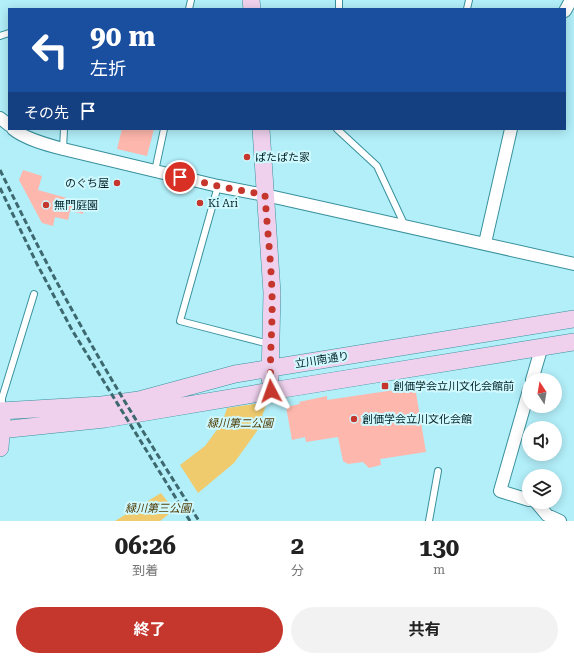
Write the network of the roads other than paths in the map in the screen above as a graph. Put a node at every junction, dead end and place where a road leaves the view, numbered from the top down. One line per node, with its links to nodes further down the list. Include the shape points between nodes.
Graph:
1 (571, 0): 2 (street)
2 (566, 9)
3 (0, 118): 4 (street)
4 (8, 124)
5 (14, 130): 11 (street)
6 (64, 130): 11 (lane)
7 (164, 130): 12 (lane)
8 (261, 130): 14 (street)
9 (338, 130): 15 (lane, via 377,166)
10 (511, 130): 16 (street)
11 (63, 149): 12 (street)
12 (155, 171): 13 (street)
13 (218, 186): 14 (street); 21 (lane, via 180,321)
14 (265, 195): 15 (street); 21 (street, via 272,293)
15 (405, 226): 16 (street)
16 (485, 243): 17 (street)
17 (574, 264)
18 (34, 294): 26 (lane, via 2,398)
19 (574, 319): 23 (street, 立川南通り)
20 (574, 342): 22 (street, 立川南通り)
21 (271, 345): 23 (street)
22 (542, 346): 24 (street); 25 (street, 立川南通り)
23 (269, 369): 25 (street); 26 (street, 立川南通り, via 235,374 139,400 102,405)
24 (534, 373)
25 (271, 391): 28 (street, 立川南通り, via 105,419)
26 (1, 411): 28 (street)
27 (522, 413): 31 (street, via 500,490)
28 (1, 430): 29 (street)
29 (0, 448)
30 (438, 471): 33 (lane)
31 (522, 498)
32 (542, 509): 34 (street, via 547,515)
33 (430, 521)
34 (560, 521)

